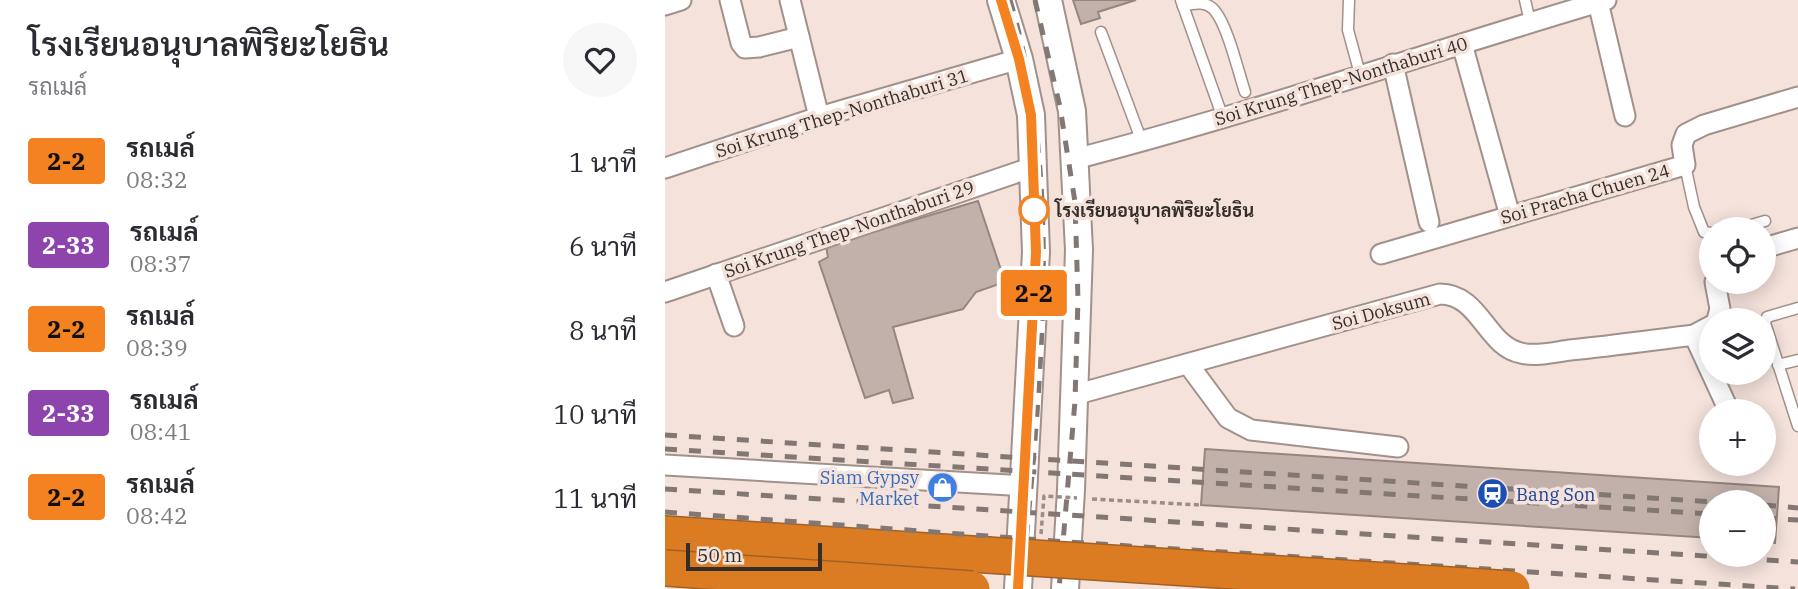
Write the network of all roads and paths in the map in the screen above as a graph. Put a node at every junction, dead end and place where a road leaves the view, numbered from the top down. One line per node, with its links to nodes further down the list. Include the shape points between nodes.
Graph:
1 (681, 0): 10 (street)
2 (730, 0): 13 (street, via 745,48)
3 (790, 0): 13 (street)
4 (1002, 0): 15 (main road)
5 (1048, 0): 24 (main road, via 1072,111)
6 (1349, 0): 17 (lane, via 1348,30)
7 (1524, 0): 11 (lane)
8 (1602, 1): 11 (street, Soi Krung Thep-Nonthaburi 40); 20 (street)
9 (1182, 3): 18 (lane, via 1199,3 1215,11); 22 (lane)
10 (665, 5)
11 (1530, 22): 14 (street, Soi Krung Thep-Nonthaburi 40)
12 (1101, 32): 23 (lane)
13 (799, 37): 21 (street)
14 (1462, 44): 16 (street, Soi Krung Thep-Nonthaburi 40); 28 (street)
15 (1019, 59): 21 (street, Soi Krung Thep-Nonthaburi 31); 26 (main road, via 1031,115)
16 (1393, 64): 17 (street, Soi Krung Thep-Nonthaburi 40); 30 (street)
17 (1360, 74): 22 (street, Soi Krung Thep-Nonthaburi 40)
18 (1245, 92)
19 (1798, 97): 25 (street, Soi Pracha Chuen 24, via 1686,134 1682,145)
20 (1625, 116)
21 (819, 117): 27 (street, Soi Krung Thep-Nonthaburi 31)
22 (1223, 118): 23 (street, Soi Krung Thep-Nonthaburi 40)
23 (1142, 142): 24 (street, Soi Krung Thep-Nonthaburi 40)
24 (1075, 159): 42 (main road, via 1079,250)
25 (1685, 165): 28 (street, Soi Pracha Chuen 24); 29 (lane)
26 (1033, 167): 34 (street, Soi Krung Thep-Nonthaburi 29); 46 (main road, via 1036,252)
27 (665, 168)
28 (1510, 216): 33 (street, Soi Pracha Chuen 24)
29 (1699, 218)
30 (1429, 222)
31 (1798, 238): 32 (street)
32 (1776, 244)
33 (1381, 254)
34 (716, 274): 35 (street, Soi Krung Thep-Nonthaburi 29); 37 (street)
35 (665, 292)
36 (1798, 308): 41 (lane, via 1765,320)
37 (734, 326)
38 (1699, 331): 40 (street, Soi Doksum, via 1521,354 1500,341 1465,302 1454,294 1440,294)
39 (1798, 360): 41 (lane)
40 (1188, 364): 42 (street, Soi Doksum); 44 (street, via 1228,418 1251,430)
41 (1778, 365): 43 (lane)
42 (1074, 395): 56 (main road)
43 (1798, 426)
44 (1398, 447)
45 (665, 465): 46 (street)
46 (1025, 486): 55 (main road)
47 (1077, 498): 48 (path)
48 (1201, 505)
49 (665, 534): 57 (highway, bridge)
50 (665, 562): 52 (main road)
51 (665, 568): 54 (highway, bridge)
52 (824, 581): 53 (main road)
53 (968, 589)
54 (977, 589)
55 (1018, 589)
56 (1065, 589)
57 (1512, 589)

